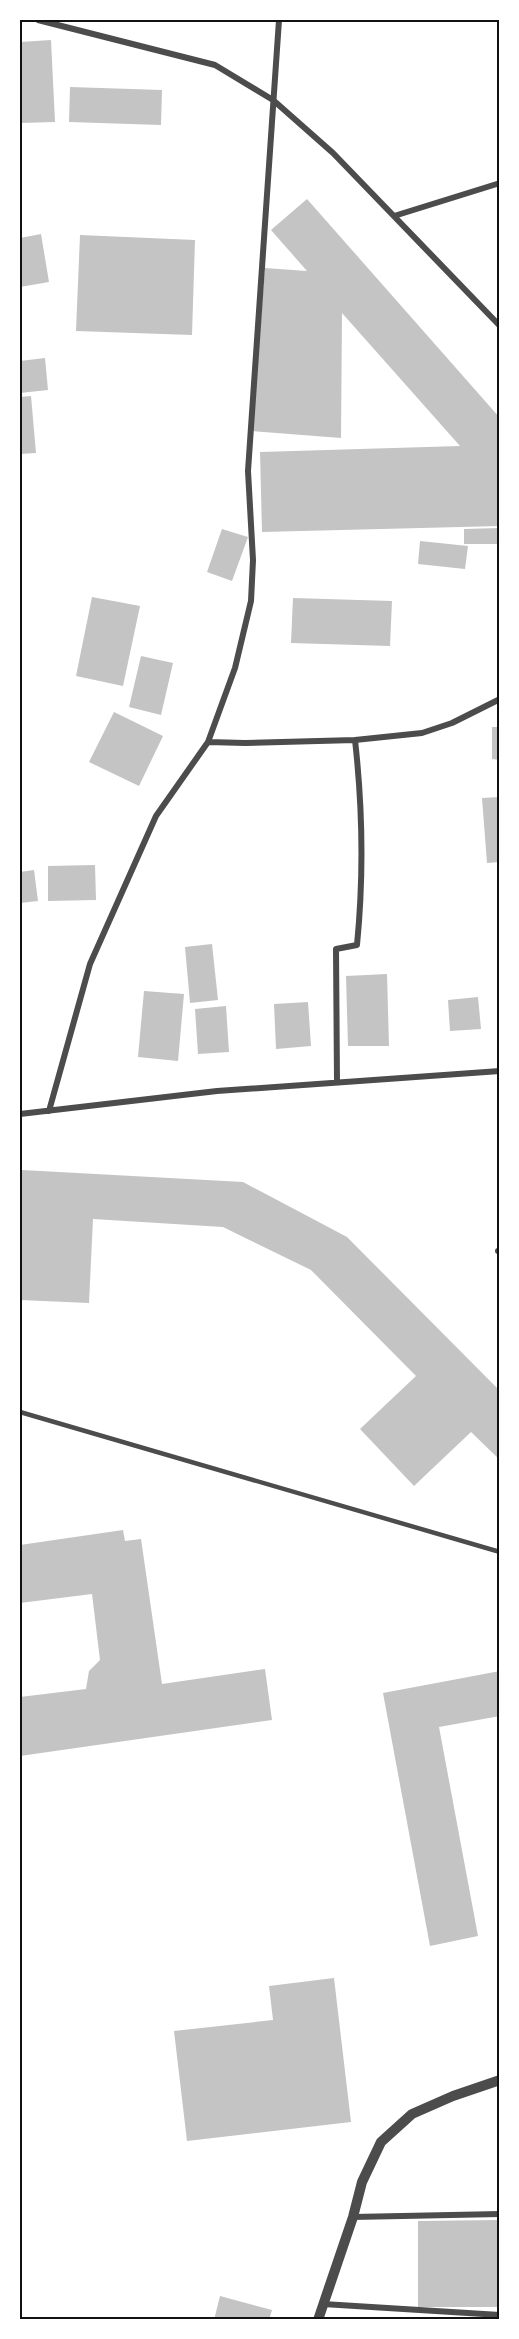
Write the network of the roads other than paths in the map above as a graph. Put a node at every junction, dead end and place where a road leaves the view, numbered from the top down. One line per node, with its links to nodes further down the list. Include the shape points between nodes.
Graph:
1 (38, 20): 3 (street, via 215,65)
2 (279, 20): 3 (street)
3 (273, 100): 5 (street, via 333,153); 9 (street, via 248,471 251,601 234,668)
4 (500, 183): 5 (street)
5 (394, 216): 6 (street)
6 (500, 326)
7 (500, 699): 8 (street, via 422,733)
8 (355, 740): 9 (street); 11 (street, via 362,800 363,888 357,945 336,949)
9 (208, 742): 12 (street, via 156,816 90,964)
10 (500, 1071): 11 (street)
11 (337, 1082): 12 (street)
12 (49, 1110): 13 (street)
13 (20, 1114)
14 (20, 1412): 15 (lane)
15 (500, 1551)
16 (500, 2080): 18 (street, via 412,2115 381,2142 362,2182)
17 (500, 2214): 18 (street)
18 (353, 2217): 19 (street)
19 (323, 2304): 20 (street); 21 (street)
20 (500, 2315)
21 (318, 2319)

